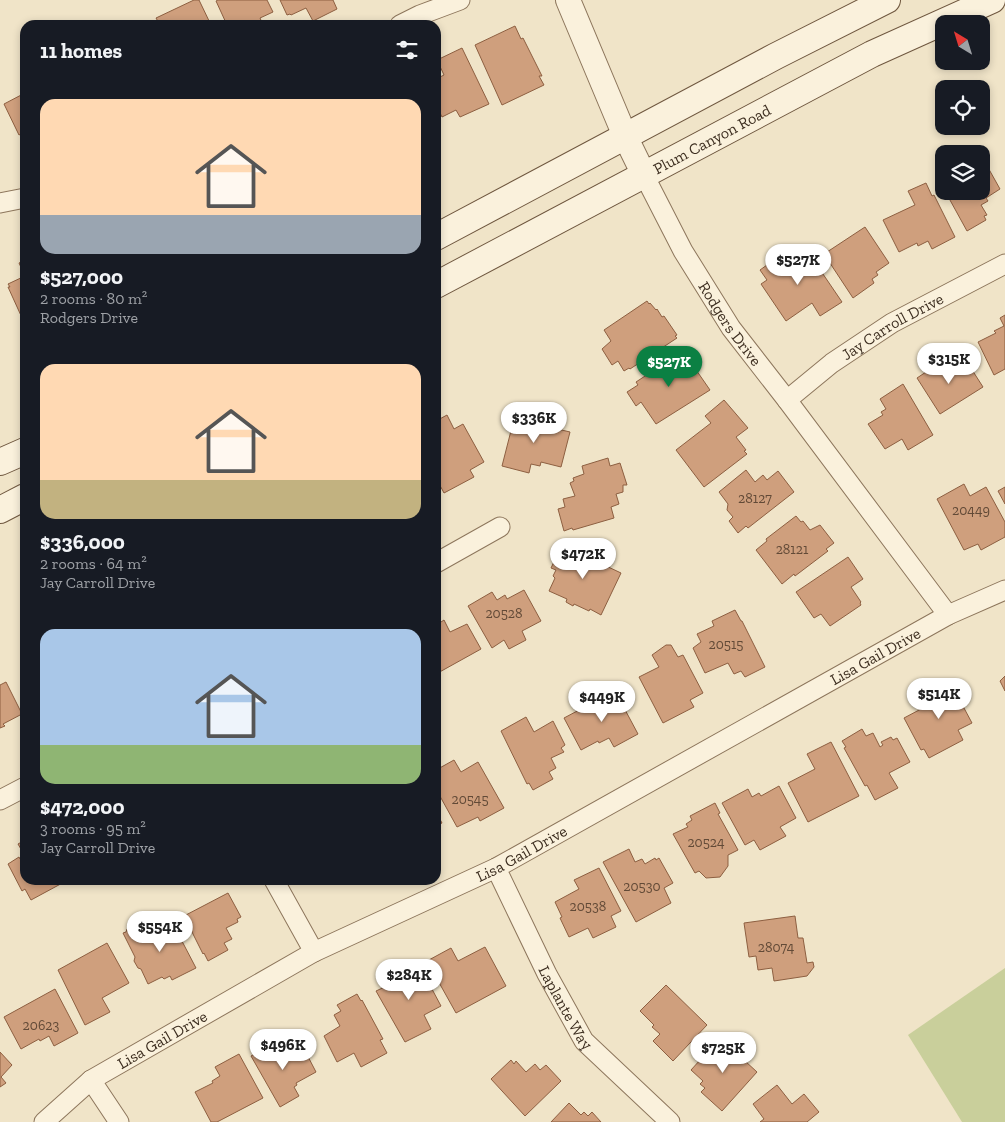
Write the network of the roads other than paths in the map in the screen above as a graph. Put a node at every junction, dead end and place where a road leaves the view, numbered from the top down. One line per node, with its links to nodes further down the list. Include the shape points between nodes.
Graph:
1 (460, 0): 5 (street)
2 (568, 0): 6 (street, Rodgers Drive)
3 (887, 0): 6 (main road)
4 (992, 0): 7 (main road, Plum Canyon Road, via 872,54)
5 (410, 20)
6 (626, 136): 7 (street, Rodgers Drive); 10 (main road)
7 (644, 175): 12 (main road, Plum Canyon Road); 13 (street, Rodgers Drive, via 683,251 731,328)
8 (20, 199): 9 (street)
9 (0, 203)
10 (441, 233)
11 (1005, 264): 13 (street, Jay Carroll Drive, via 892,323 832,363)
12 (441, 282)
13 (787, 400): 21 (street, Rodgers Drive)
14 (20, 453): 15 (main road)
15 (0, 462)
16 (20, 500): 17 (main road)
17 (0, 510)
18 (500, 528): 19 (street)
19 (441, 560)
20 (1005, 590): 21 (street, Lisa Gail Drive)
21 (948, 615): 24 (street, Lisa Gail Drive)
22 (20, 790): 23 (street)
23 (0, 800)
24 (496, 868): 26 (street, Lisa Gail Drive); 30 (street, Laplante Way, via 547,974 584,1041)
25 (277, 885): 26 (street)
26 (314, 952): 27 (street, Lisa Gail Drive)
27 (91, 1080): 28 (street, Lisa Gail Drive); 29 (street)
28 (44, 1122)
29 (119, 1122)
30 (670, 1122)

